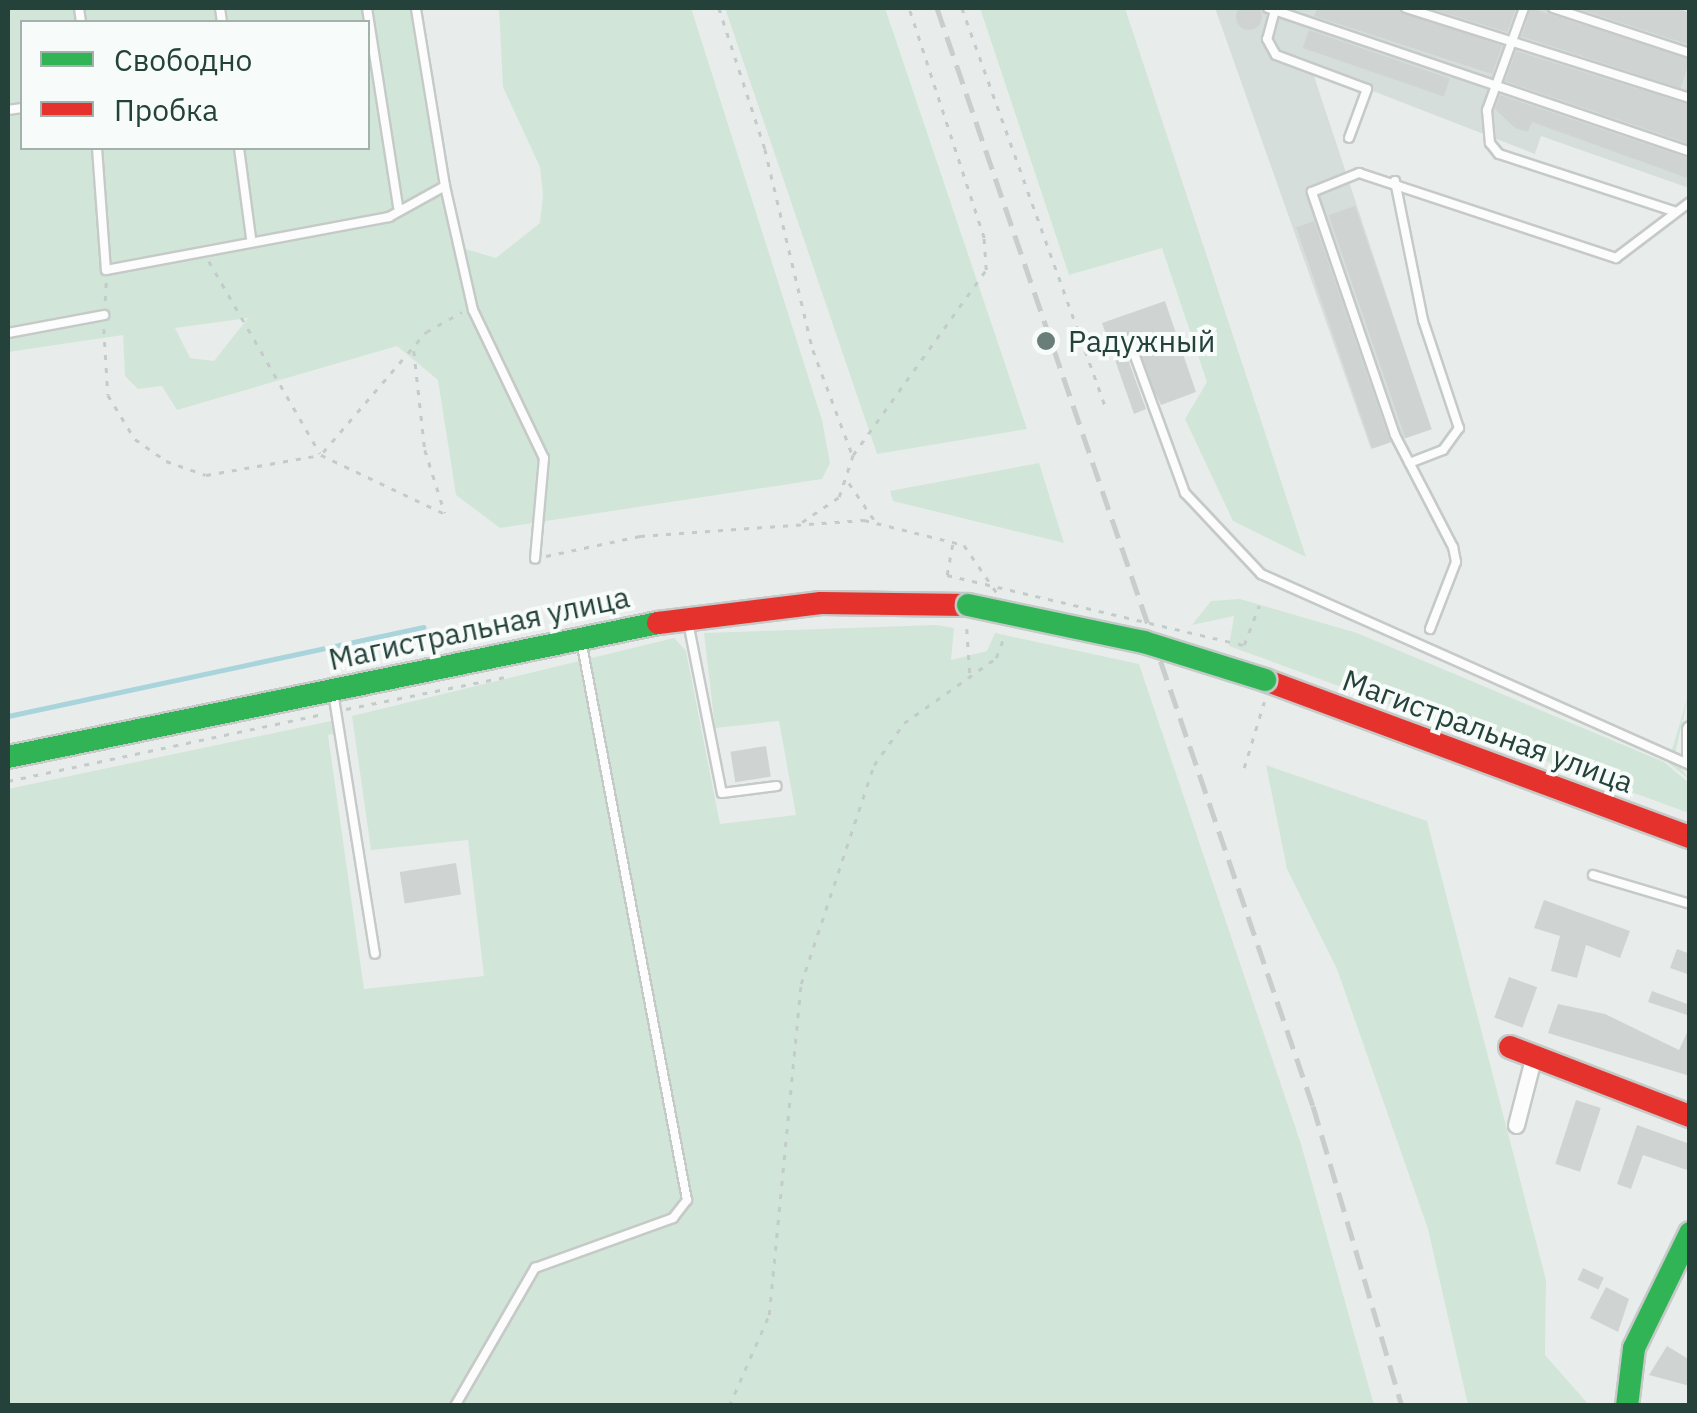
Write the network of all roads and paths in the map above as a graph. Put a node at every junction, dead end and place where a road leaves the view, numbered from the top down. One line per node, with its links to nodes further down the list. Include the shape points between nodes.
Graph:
1 (416, 8): 19 (lane)
2 (719, 8): 33 (path, via 765,149 767,187 813,350)
3 (909, 8): 33 (path, via 984,238 986,270)
4 (962, 8): 31 (path)
5 (1406, 8): 9 (lane)
6 (1524, 8): 9 (lane)
7 (1554, 8): 10 (lane)
8 (1272, 9): 12 (lane); 14 (lane, via 1267,39 1276,55 1367,89)
9 (1512, 41): 12 (lane); 13 (lane)
10 (1690, 53)
11 (371, 54): 21 (lane)
12 (1495, 86): 17 (lane); 22 (lane, via 1486,124 1499,154)
13 (1690, 98)
14 (1350, 138)
15 (97, 150): 25 (lane)
16 (239, 150): 23 (lane)
17 (1690, 152)
18 (1395, 181): 22 (lane, via 1616,258); 34 (lane, via 1423,320 1459,428 1443,450); 34 (lane, via 1359,173 1312,192)
19 (445, 186): 21 (lane); 26 (lane)
20 (1690, 202): 22 (lane)
21 (398, 207): 23 (lane, via 360,224)
22 (1674, 212)
23 (252, 238): 24 (lane)
24 (200, 248): 25 (lane); 32 (path)
25 (106, 270): 27 (path)
26 (473, 310): 30 (path, via 446,315); 39 (lane, via 544,458)
27 (104, 315): 28 (lane); 32 (path, via 108,396 151,452 206,475)
28 (8, 333)
29 (1129, 340): 55 (lane, via 1185,493 1261,574)
30 (414, 349): 32 (path); 32 (path, via 428,463 445,514)
31 (1106, 411)
32 (321, 454)
33 (853, 455): 35 (path)
34 (1409, 464): 45 (lane, via 1456,562)
35 (848, 481): 36 (path); 37 (path)
36 (876, 522): 37 (path); 38 (path)
37 (801, 523): 39 (path, via 640,536)
38 (953, 541): 40 (path); 41 (path, bridge, via 947,575 1244,645)
39 (535, 559)
40 (1004, 605)
41 (1259, 606)
42 (687, 618): 48 (main road, Магистральная улица); 51 (main road, Магистральная улица, bridge, via 821,603 968,606 1144,642); 58 (lane, via 722,793)
43 (1004, 623): 49 (path, via 996,658)
44 (982, 628): 49 (path, via 967,630)
45 (1430, 629)
46 (996, 630): 47 (path)
47 (1023, 634)
48 (580, 635): 52 (main road, Магистральная улица); 68 (lane, via 687,1200 673,1218 535,1268)
49 (970, 676): 69 (path, via 904,724 874,766 814,940 801,984 769,1315)
50 (504, 677): 52 (path)
51 (1265, 690): 56 (path); 59 (main road, Магистральная улица)
52 (335, 700): 54 (main road, Магистральная улица); 57 (path); 62 (lane)
53 (1690, 729): 55 (street)
54 (8, 757)
55 (1690, 761)
56 (1244, 768)
57 (8, 782)
58 (777, 786)
59 (1690, 837)
60 (1594, 874): 61 (lane)
61 (1690, 904)
62 (376, 954)
63 (1510, 1047): 64 (main road)
64 (1533, 1058): 65 (main road); 66 (street)
65 (1690, 1116)
66 (1516, 1126)
67 (1690, 1233): 70 (main road, via 1634,1348)
68 (455, 1406)
69 (729, 1406)
70 (1627, 1406)

